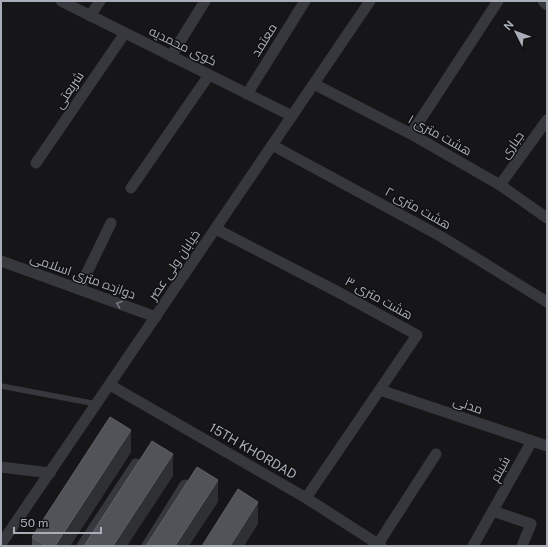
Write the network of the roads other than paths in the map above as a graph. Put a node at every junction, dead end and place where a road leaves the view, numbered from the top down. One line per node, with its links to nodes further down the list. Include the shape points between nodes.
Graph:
1 (61, 1): 7 (street, کوی محمدیه)
2 (100, 1): 7 (street)
3 (205, 1): 9 (street)
4 (305, 1): 12 (street, معتمد)
5 (370, 1): 11 (street, خیابان ولی عصر)
6 (498, 1): 15 (street)
7 (90, 16): 8 (street, کوی محمدیه)
8 (125, 33): 9 (street, کوی محمدیه); 17 (street, شریعتی)
9 (172, 56): 10 (street, کوی محمدیه)
10 (209, 75): 12 (street, کوی محمدیه); 19 (street)
11 (314, 84): 13 (street, خیابان ولی عصر); 15 (street, هشت متری ۱)
12 (247, 94): 13 (street, کوی محمدیه)
13 (292, 116): 16 (street, خیابان ولی عصر)
14 (547, 120): 18 (street, جباری)
15 (411, 134): 18 (street, هشت متری ۱)
16 (272, 145): 22 (street, خیابان ولی عصر); 25 (street, هشت متری ۲, via 442,237)
17 (36, 162)
18 (500, 186): 20 (street, هشت متری ۱)
19 (131, 188)
20 (547, 218)
21 (111, 223): 24 (street)
22 (216, 229): 26 (street, خیابان ولی عصر); 29 (street, هشت متری ۳, via 417,335)
23 (1, 261): 24 (street, دوازده متری اسلامی)
24 (79, 289): 26 (street, دوازده متری اسلامی, one-way to 24)
25 (547, 302)
26 (156, 317): 27 (street, خیابان ولی عصر)
27 (110, 385): 30 (street, خیابان ولی عصر); 38 (street, 15TH KHORDAD)
28 (1, 386): 30 (lane)
29 (380, 390): 31 (street, مدنی); 38 (street, هشت متری ۳)
30 (97, 404): 36 (street, خیابان ولی عصر)
31 (532, 441): 32 (street, مدنی); 39 (street, شبنم)
32 (547, 446)
33 (436, 454): 41 (street)
34 (136, 464): 42 (street)
35 (1, 467): 36 (street)
36 (50, 473): 40 (street, خیابان ولی عصر)
37 (185, 484): 43 (street)
38 (306, 498): 41 (street, 15TH KHORDAD)
39 (493, 511): 44 (street, شبنم); 45 (street, via 531,524)
40 (1, 544)
41 (379, 545)
42 (82, 546)
43 (147, 546)
44 (473, 546)
45 (522, 546)

